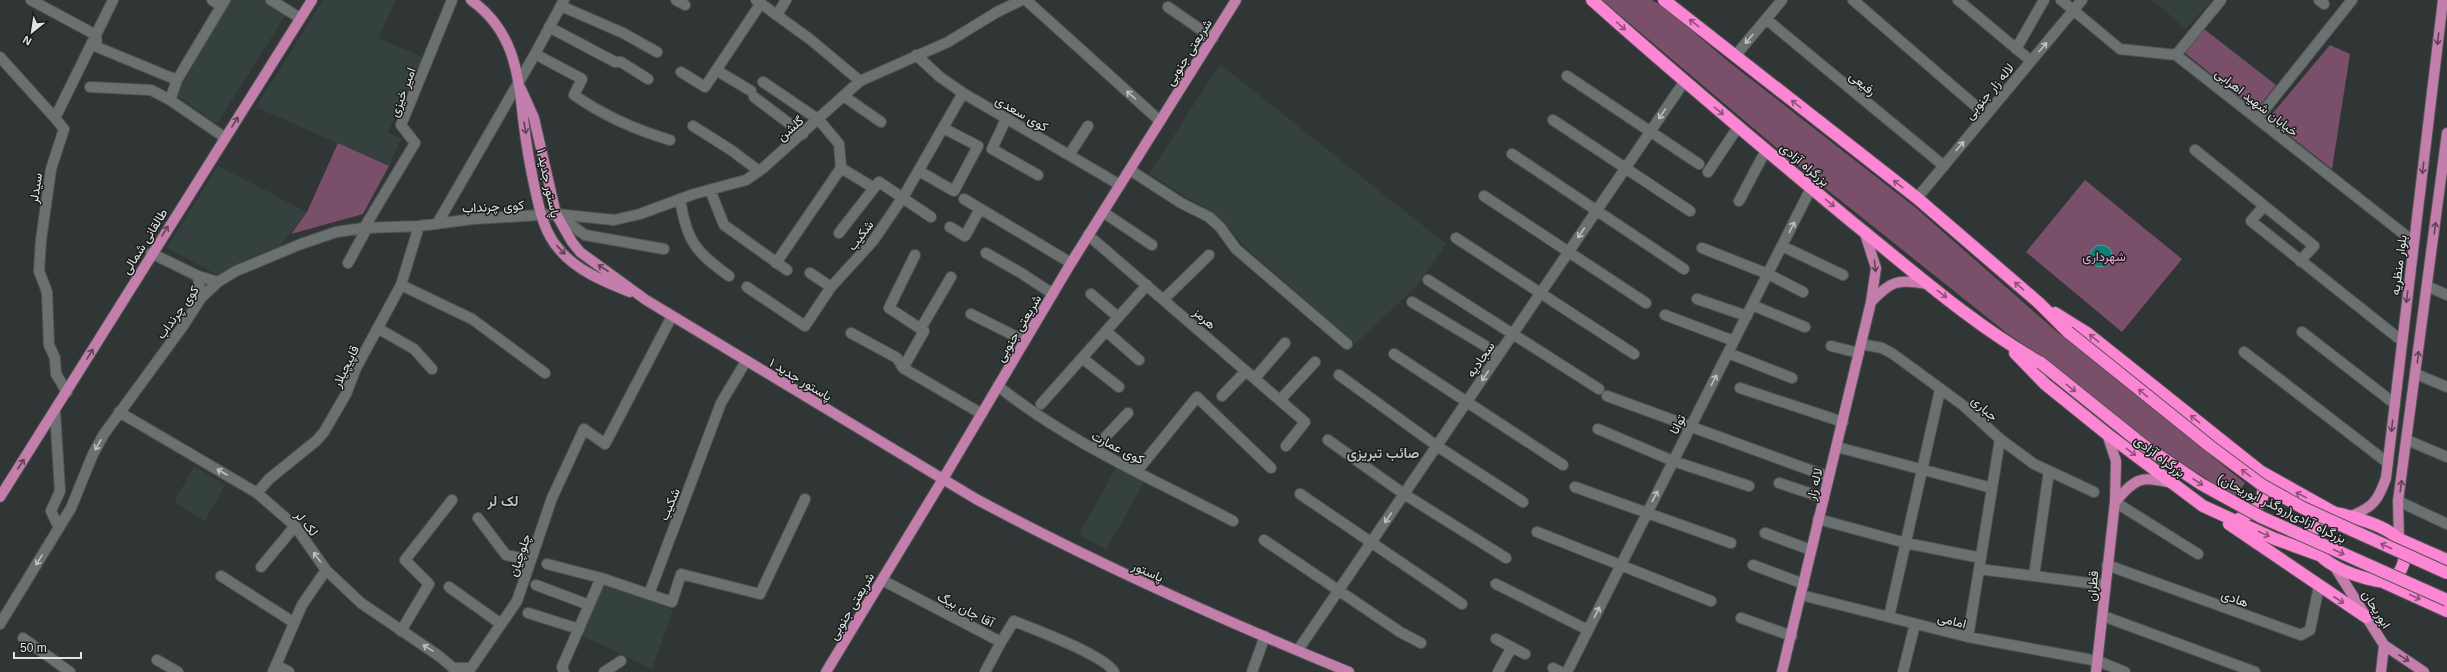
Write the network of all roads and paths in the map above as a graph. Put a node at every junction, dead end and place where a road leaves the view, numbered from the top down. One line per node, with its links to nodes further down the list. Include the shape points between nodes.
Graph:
1 (31, 0): 33 (street)
2 (113, 0): 33 (street)
3 (212, 0): 24 (street)
4 (271, 0): 30 (street)
5 (312, 0): 30 (main road, طالقانی شمالی)
6 (452, 0): 108 (street, امیر خیزی, via 402,125 415,143)
7 (676, 0): 26 (street)
8 (786, 0): 29 (street)
9 (1236, 0): 34 (main road, شریعتی جنوبی)
10 (1592, 0): 50 (highway, بزرگراه آزادی, one-way to 50)
11 (1664, 0): 40 (highway, one-way to 11)
12 (1782, 0): 31 (street)
13 (1853, 0): 56 (street)
14 (1958, 0): 35 (street)
15 (2044, 0): 35 (street)
16 (2061, 0): 28 (street)
17 (2082, 0): 28 (street, لاله زار جنوبی)
18 (2220, 0): 39 (street)
19 (2352, 0): 59 (street)
20 (2443, 0): 113 (main road, بلوار منظریه, one-way to 113)
21 (473, 1): 51 (main road, پاستور جدید ۱, via 499,28 510,49)
22 (1020, 1): 38 (street, گلشن, via 948,42); 62 (street, one-way to 22)
23 (758, 2): 29 (street); 43 (street)
24 (223, 3): 47 (street)
25 (563, 3): 32 (street); 36 (street)
26 (685, 5)
27 (1168, 6): 34 (street)
28 (2073, 10): 39 (street, via 2120,49); 42 (street, لاله زار جنوبی, one-way to 28)
29 (777, 15): 49 (street)
30 (300, 18): 71 (main road, طالقانی شمالی, one-way to 30)
31 (1766, 19): 40 (street, one-way to 40); 78 (street, رفیعی)
32 (549, 28): 37 (street); 46 (street, via 615,62 621,62)
33 (96, 35): 47 (street, via 97,47); 57 (street)
34 (1213, 38): 62 (main road, شریعتی جنوبی)
35 (2016, 49): 42 (street)
36 (657, 52)
37 (535, 54): 51 (street); 72 (street, via 582,79 574,95 587,104 636,129)
38 (916, 55): 49 (street, گلشن); 53 (street, کوی سعدی, via 940,77)
39 (2176, 55): 59 (street, خیابان شهید اهرابی)
40 (1735, 56): 93 (highway, one-way to 40)
41 (0, 57): 57 (street)
42 (2031, 61): 56 (street, لاله زار جنوبی)
43 (716, 70): 44 (street, via 705,87); 70 (street, via 753,94)
44 (681, 72)
45 (1567, 76): 68 (street)
46 (648, 79)
47 (177, 80): 55 (street)
48 (763, 82): 60 (street)
49 (860, 82): 54 (street, گلشن)
50 (1684, 82): 66 (highway, بزرگراه آزادی, one-way to 66); 68 (street, سجادیه, one-way to 68)
51 (520, 85): 102 (main road, پاستور جدید ۱, via 534,118); 103 (main road, پاستور جدید ۱, one-way to 103, via 523,118); 105 (street)
52 (90, 87): 55 (street, via 151,90)
53 (963, 93): 58 (street, کوی سعدی); 67 (street, شکیب)
54 (845, 97): 60 (street, گلشن); 63 (street)
55 (170, 100): 71 (street)
56 (1986, 115): 78 (street, لاله زار جنوبی, one-way to 56)
57 (55, 118): 201 (street, سیدلر, via 64,129 51,169 39,271 48,292 49,345 55,358 56,374)
58 (1006, 119): 76 (street, کوی سعدی); 85 (street, via 992,149)
59 (2257, 119): 113 (street, خیابان شهید اهرابی)
60 (819, 120): 70 (street, گلشن); 79 (street, via 839,144)
61 (1553, 120): 80 (street)
62 (1160, 121): 81 (main road, شریعتی جنوبی)
63 (881, 122)
64 (693, 126): 83 (street, via 731,150)
65 (1088, 126): 76 (street)
66 (1738, 127): 73 (highway, بزرگراه آزادی); 84 (street)
67 (943, 128): 82 (street, شکیب); 82 (street, via 978,146 954,191)
68 (1650, 132): 77 (street); 80 (street, سجادیه)
69 (2447, 133): 90 (main road)
70 (803, 134): 83 (street, گلشن)
71 (224, 137): 119 (main road, طالقانی شمالی, one-way to 71)
72 (670, 140)
73 (1766, 150): 88 (highway, بزرگراه آزادی); 96 (street)
74 (2195, 150): 97 (street)
75 (1512, 154): 99 (street)
76 (1069, 155): 87 (street, کوی سعدی)
77 (1698, 164)
78 (1944, 166): 93 (street, لاله زار جنوبی)
79 (841, 168): 86 (street); 125 (street)
80 (1625, 168): 99 (street, سجادیه); 100 (street)
81 (1130, 170): 87 (main road, شریعتی جنوبی); 173 (street, via 1181,203 1209,217 1236,249)
82 (919, 171): 92 (street, شکیب)
83 (759, 172): 89 (street, گلشن, via 746,180)
84 (1708, 172)
85 (1038, 175)
86 (877, 185): 92 (street); 110 (street)
87 (1120, 185): 101 (main road, شریعتی جنوبی)
88 (1811, 188): 109 (highway, بزرگراه آزادی, one-way to 109); 115 (street, توانا, one-way to 88)
89 (710, 190): 94 (street, گلشن); 125 (street, via 724,225)
90 (2443, 191): 140 (main road, one-way to 90)
91 (1484, 196): 118 (street)
92 (902, 198): 104 (street); 142 (street, شکیب, via 874,241)
93 (1916, 198): 155 (highway, one-way to 93)
94 (680, 199): 102 (street, گلشن, via 640,214 614,220); 133 (street, via 684,224 696,248)
95 (964, 199): 98 (street)
96 (1739, 201)
97 (2264, 206): 123 (street, via 2251,221); 123 (street, via 2314,246)
98 (980, 209): 107 (street, via 965,236); 126 (street)
99 (1597, 211): 118 (street, سجادیه, one-way to 118); 127 (street)
100 (1690, 211)
101 (1103, 212): 111 (main road, شریعتی جنوبی); 114 (street)
102 (556, 214): 103 (street, کوی چرنداب); 117 (street, via 586,234); 150 (main road, پاستور جدید ۱, one-way to 102, via 580,252)
103 (541, 216): 105 (street, کوی چرنداب, via 473,219); 150 (main road, پاستور جدید ۱, one-way to 150, via 558,248 570,259 605,282)
104 (931, 218)
105 (437, 224): 106 (street, کوی چرنداب)
106 (420, 226): 108 (street, کوی چرنداب); 138 (street, قاپیچیلار)
107 (950, 227)
108 (366, 228): 124 (street); 136 (street, کوی چرنداب, via 336,232 301,244 236,271)
109 (1864, 231): 137 (highway, بزرگراه آزادی); 153 (main road, لاله زار, one-way to 153, via 1876,268)
110 (839, 234)
111 (1088, 235): 126 (main road, شریعتی جنوبی); 139 (street, هرمز)
112 (1456, 238): 144 (street)
113 (2414, 242): 171 (main road, بلوار منظریه, one-way to 171)
114 (1152, 245)
115 (1782, 246): 130 (street, توانا); 131 (street)
116 (1702, 248): 130 (street)
117 (664, 249)
118 (1569, 252): 144 (street, سجادیه); 154 (street)
119 (151, 253): 132 (street); 201 (main road, طالقانی شمالی, one-way to 119)
120 (986, 253): 145 (street, via 1021,272)
121 (915, 255): 163 (street, via 889,308)
122 (1209, 255): 151 (street)
123 (2300, 261): 171 (street)
124 (348, 263)
125 (776, 263): 128 (street)
126 (1071, 263): 145 (main road, شریعتی جنوبی)
127 (1684, 269)
128 (787, 270)
129 (810, 273): 142 (street)
130 (1768, 274): 143 (street); 156 (street, توانا)
131 (1843, 275)
132 (198, 276): 136 (street); 148 (street)
133 (729, 276)
134 (951, 277): 163 (street)
135 (1428, 280): 168 (street)
136 (218, 282): 148 (street, کوی چرنداب)
137 (1928, 284): 153 (main road, via 1906,281 1893,283); 174 (highway, بزرگراه آزادی, one-way to 174)
138 (401, 285): 164 (street, قاپیچیلار); 190 (street, via 472,319)
139 (1147, 285): 151 (street, هرمز); 161 (street)
140 (2427, 286): 147 (street); 191 (main road, one-way to 140)
141 (747, 287): 142 (street, شکیب, via 805,326)
142 (832, 287)
143 (1803, 292)
144 (1540, 293): 168 (street, سجادیه); 181 (street)
145 (1053, 294): 169 (main road, شریعتی جنوبی)
146 (1091, 294): 161 (street)
147 (2447, 295)
148 (201, 298): 209 (street, کوی چرنداب)
149 (1697, 299): 160 (street)
150 (646, 300): 159 (main road, پاستور جدید ۱)
151 (1164, 300): 189 (street, هرمز)
152 (1412, 302): 180 (street)
153 (1871, 302): 176 (main road, لاله زار)
154 (1646, 303)
155 (2039, 303): 230 (highway, one-way to 155, via 2087,333); 283 (highway, بزرگراه آزادی(روگذر ابوریحان), one-way to 155, bridge, via 2303,508 2262,485 2068,332)
156 (1752, 305): 160 (street, توانا); 162 (street)
157 (971, 314): 169 (street)
158 (1665, 315): 170 (street)
159 (672, 316): 183 (main road, پاستور جدید ۱); 273 (street, چلوچیان, via 605,444 584,429 552,498)
160 (1747, 316): 170 (street, توانا)
161 (1118, 317): 165 (street)
162 (1805, 327)
163 (921, 328): 187 (street, via 924,331)
164 (379, 329): 188 (street, via 414,349); 240 (street, قاپیچیلار, via 324,432 269,479)
165 (1106, 331): 182 (street); 184 (street)
166 (2302, 332): 207 (street)
167 (851, 333): 187 (street, via 897,358)
168 (1513, 334): 180 (street, سجادیه); 199 (street)
169 (1025, 341): 195 (main road, شریعتی جنوبی)
170 (1734, 341): 178 (street, توانا)
171 (2402, 341): 207 (main road, بلوار منظریه)
172 (1285, 343): 193 (street)
173 (1347, 344)
174 (2006, 344): 186 (highway, بزرگراه آزادی); 215 (highway, بزرگراه آزادی, via 2045,384)
175 (1832, 346): 176 (street, جباری)
176 (1860, 348): 200 (street, جباری, via 1882,348); 212 (main road, لاله زار)
177 (2244, 352): 225 (street)
178 (1728, 353): 194 (street); 213 (street, توانا, one-way to 178)
179 (1394, 354): 205 (street)
180 (1499, 354): 205 (street, سجادیه, one-way to 205)
181 (1634, 354)
182 (1082, 358): 197 (street); 206 (street)
183 (746, 360): 233 (main road, پاستور جدید ۱); 296 (street, شکیب, via 721,403)
184 (1139, 360)
185 (1315, 362): 204 (street)
186 (2041, 363): 298 (highway, بزرگراه آزادی(روگذر ابوریحان), one-way to 298, bridge, via 2144,445 2201,484 2261,517)
187 (903, 368): 211 (street)
188 (432, 369)
189 (1246, 371): 193 (street, هرمز); 202 (street)
190 (545, 373)
191 (2416, 374): 196 (street); 218 (main road)
192 (1339, 376): 220 (street)
193 (1254, 378): 204 (street, هرمز)
194 (1792, 378)
195 (998, 386): 211 (main road, شریعتی جنوبی); 222 (street, کوی عمارت, via 1034,414)
196 (2447, 387)
197 (1119, 388)
198 (1740, 388): 212 (street)
199 (1599, 389)
200 (1940, 390): 216 (street, جباری, via 1964,406); 229 (street)
201 (67, 392): 208 (main road, طالقانی شمالی)
202 (1222, 396)
203 (1607, 396): 213 (street)
204 (1280, 400): 219 (street, هرمز, via 1305,422)
205 (1467, 402): 220 (street, سجادیه); 226 (street)
206 (1041, 404)
207 (2395, 404): 225 (main road, بلوار منظریه, one-way to 225)
208 (55, 411): 243 (main road, طالقانی شمالی, one-way to 208); 260 (street, via 60,491 52,511)
209 (119, 412): 240 (street, لک لر, one-way to 209); 260 (street, کوی چرنداب, one-way to 260, via 93,454 71,508)
210 (1128, 413): 222 (street)
211 (982, 414): 233 (main road, شریعتی جنوبی)
212 (1843, 422): 221 (main road, لاله زار)
213 (1691, 427): 224 (street, توانا); 232 (street)
214 (1598, 429): 224 (street)
215 (2107, 434): 235 (highway, بزرگراه آزادی, one-way to 235); 249 (main road, قطران, via 2116,461)
216 (2000, 439): 231 (street, جباری); 238 (street)
217 (1328, 440): 242 (street)
218 (2407, 440): 223 (street); 247 (main road, one-way to 218)
219 (1286, 446)
220 (1437, 446): 242 (street, سجادیه); 248 (street)
221 (1837, 446): 229 (street); 232 (main road, لاله زار)
222 (1094, 449): 228 (street, کوی عمارت)
223 (2447, 457)
224 (1673, 460): 236 (street); 252 (street, توانا, one-way to 224)
225 (2388, 463): 253 (main road, بلوار منظریه, via 2380,496 2368,509)
226 (1563, 465)
227 (1271, 468): 228 (street, via 1197,397)
228 (1136, 471): 256 (street, کوی عمارت)
229 (1922, 471): 238 (street); 267 (street)
230 (2260, 471): 251 (highway, one-way to 230); 257 (highway, via 2265,487 2260,502 2250,515)
231 (2049, 472): 239 (street, جباری); 285 (street)
232 (1829, 477): 244 (main road, لاله زار)
233 (944, 479): 287 (main road, شریعتی جنوبی); 316 (main road, پاستور, via 1028,527 1107,567)
234 (1779, 483): 244 (street)
235 (2172, 484): 249 (main road, via 2146,478 2130,485); 250 (highway, بزرگراه آزادی)
236 (1749, 486)
237 (1575, 487): 252 (street)
238 (1992, 488): 272 (street)
239 (2094, 492)
240 (257, 493): 259 (street, لک لر)
241 (1300, 494): 265 (street)
242 (1404, 494): 265 (street, سجادیه, one-way to 265); 271 (street)
243 (0, 497)
244 (1824, 498): 255 (main road, لاله زار)
245 (805, 499): 296 (street, via 760,594 681,574 672,602)
246 (452, 500): 315 (street, via 405,560 429,584)
247 (2398, 501): 258 (street); 263 (main road)
248 (1523, 502)
249 (2115, 502): 269 (street); 279 (main road, قطران)
250 (2204, 506): 257 (highway, بزرگراه آزادی); 293 (highway)
251 (2336, 513): 253 (highway); 270 (highway, via 2321,518 2313,528 2311,542)
252 (1647, 514): 266 (street); 277 (street, توانا)
253 (2351, 516): 263 (highway, via 2383,529)
254 (478, 518): 273 (street, via 506,555)
255 (1818, 519): 267 (street); 268 (main road, لاله زار)
256 (1232, 521)
257 (2235, 521): 270 (highway, بزرگراه آزادی, one-way to 270)
258 (2447, 524)
259 (295, 526): 280 (street); 282 (street, لک لر, one-way to 259)
260 (59, 528): 302 (street, کوی چرنداب, one-way to 302)
261 (1537, 532): 277 (street)
262 (1765, 533): 268 (street)
263 (2399, 539): 274 (highway); 288 (highway, via 2406,551 2403,566 2396,577)
264 (1264, 540): 295 (street)
265 (1371, 543): 295 (street, سجادیه); 300 (street)
266 (1731, 543)
267 (1906, 543): 272 (street); 306 (street)
268 (1811, 550): 290 (main road, لاله زار)
269 (2198, 554)
270 (2319, 555): 276 (highway, بزرگراه آزادی)
271 (1506, 558)
272 (1981, 558): 281 (street)
273 (531, 560): 311 (street, چلوچیان, via 517,601)
274 (2447, 560)
275 (547, 564): 286 (street)
276 (2333, 564): 288 (highway, بزرگراه آزادی); 307 (main road, ابوریحان)
277 (1621, 565): 299 (street); 314 (street, توانا, one-way to 277)
278 (1753, 565): 290 (street)
279 (2107, 565): 292 (main road, قطران); 293 (street, هادی, via 2301,636 2310,630)
280 (261, 567)
281 (1979, 569): 285 (street); 319 (street)
282 (326, 570): 309 (street); 315 (street, لک لر, via 361,603)
283 (2447, 572)
284 (221, 576): 309 (street)
285 (2034, 576): 292 (street)
286 (601, 578): 296 (street); 301 (street)
287 (882, 580): 321 (street, آقا جان بیگ); 338 (main road, شریعتی جنوبی)
288 (2382, 582): 303 (highway, one-way to 303)
289 (1496, 584): 314 (street)
290 (1804, 584): 297 (main road, لاله زار)
291 (536, 585): 301 (street)
292 (2104, 585): 305 (main road, قطران)
293 (2319, 586): 307 (highway, one-way to 307)
294 (448, 587): 311 (street)
295 (1338, 592): 322 (street, via 1400,632); 325 (street, سجادیه)
296 (648, 594)
297 (1801, 595): 306 (street, امامی); 317 (main road, لاله زار)
298 (2447, 600)
299 (1711, 601)
300 (1462, 604)
301 (589, 605): 313 (street)
302 (4, 608): 310 (street, کوی چرنداب)
303 (2447, 611)
304 (528, 613): 313 (street)
305 (2102, 616): 329 (main road, قطران); 349 (street)
306 (1889, 617): 312 (street, امامی)
307 (2366, 617): 323 (main road, ابوریحان)
308 (1741, 618): 317 (street)
309 (293, 622): 330 (street)
310 (0, 624)
311 (501, 624): 332 (street, چلوچیان, via 471,668)
312 (1915, 624): 319 (street, امامی); 346 (street)
313 (578, 629): 336 (street, via 562,667)
314 (1588, 630): 344 (street, توانا)
315 (401, 631): 332 (street, لک لر, one-way to 315)
316 (1265, 636): 325 (main road, پاستور); 341 (street)
317 (1792, 636): 345 (main road, لاله زار)
318 (23, 638): 333 (street)
319 (1968, 638): 329 (street, امامی)
320 (1496, 639): 324 (street)
321 (1001, 642): 339 (street); 340 (street, آقا جان بیگ, via 1014,621 1084,652 1111,667)
322 (1422, 643)
323 (2384, 645): 350 (main road, ابوریحان); 351 (main road, one-way to 351)
324 (1512, 648): 326 (street); 343 (street)
325 (1298, 650): 331 (main road, پاستور)
326 (1525, 654)
327 (157, 660): 334 (street)
328 (620, 661): 337 (street)
329 (2098, 661): 347 (main road, قطران); 348 (street, امامی)
330 (274, 669): 335 (street)
331 (1331, 669): 342 (main road, پاستور)
332 (456, 671)
333 (70, 672)
334 (178, 672)
335 (289, 672)
336 (564, 672)
337 (604, 672)
338 (826, 672)
339 (985, 672)
340 (1114, 672)
341 (1252, 672)
342 (1349, 672)
343 (1498, 672)
344 (1567, 672)
345 (1782, 672)
346 (1904, 672)
347 (2096, 672)
348 (2126, 672)
349 (2255, 672)
350 (2381, 672)
351 (2424, 672)

